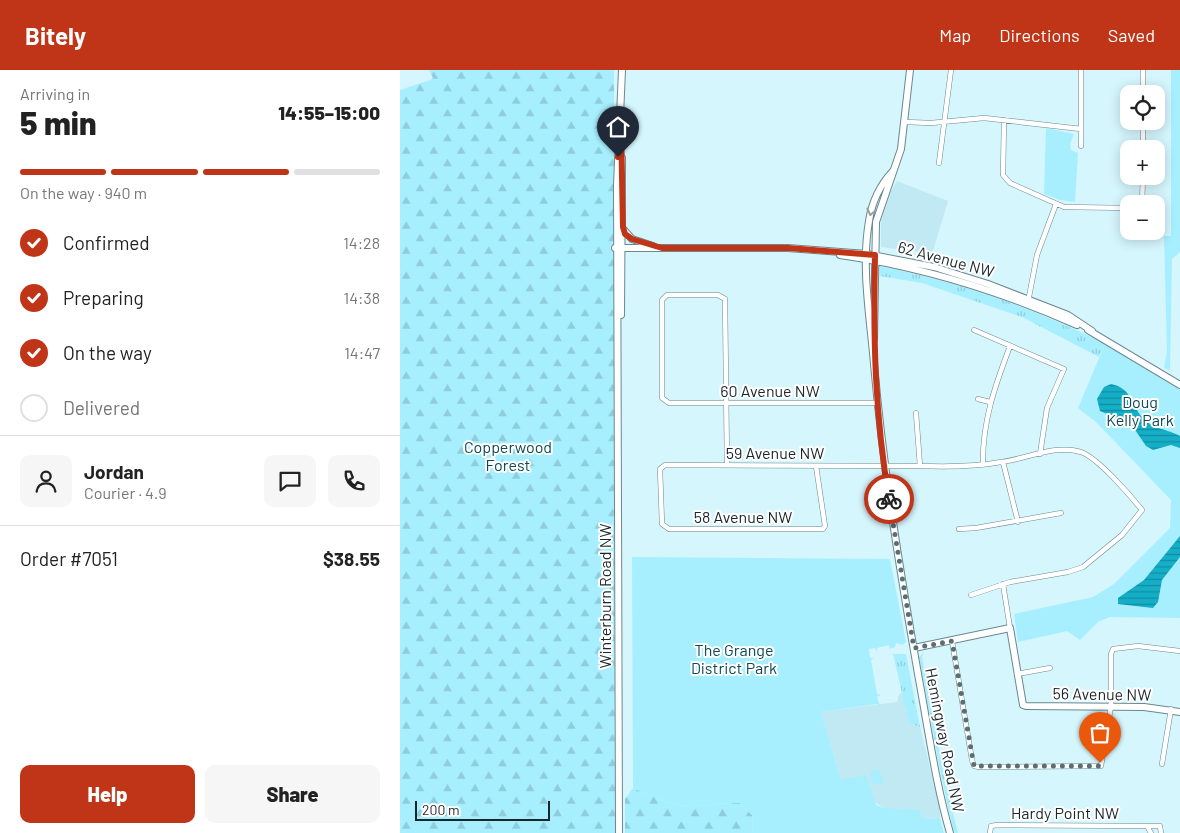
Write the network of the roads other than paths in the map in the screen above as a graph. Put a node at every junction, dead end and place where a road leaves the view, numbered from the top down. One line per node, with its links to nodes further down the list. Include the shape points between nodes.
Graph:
1 (622, 70): 10 (main road, Winterburn Road NW)
2 (910, 70): 8 (main road, Hemingway Road NW)
3 (951, 70): 9 (street)
4 (1081, 70): 11 (street)
5 (1143, 70): 6 (street)
6 (1143, 85)
7 (1004, 120): 9 (street, via 972,118); 11 (street); 15 (street, via 1005,179)
8 (904, 122): 9 (street); 14 (main road, Hemingway Road NW, via 901,149)
9 (944, 122): 13 (street)
10 (621, 126): 17 (main road, Winterburn Road NW); 18 (main road, Winterburn Road NW)
11 (1081, 129): 12 (street)
12 (1081, 146)
13 (938, 163)
14 (893, 171): 20 (main road, Hemingway Road NW, one-way to 20, via 874,200); 21 (main road, Hemingway Road NW, via 876,222)
15 (1056, 204): 16 (street, via 1071,208); 22 (street, via 1037,255)
16 (1120, 208)
17 (623, 227): 18 (main road, Winterburn Road NW); 19 (main road, via 625,234 632,239)
18 (618, 248): 19 (main road, 62 Avenue NW); 56 (main road, Winterburn Road NW)
19 (662, 248): 20 (main road, 62 Avenue NW, via 754,249)
20 (867, 256): 21 (main road, 62 Avenue NW); 25 (main road, Hemingway Road NW, via 867,298)
21 (875, 258): 22 (main road, 62 Avenue NW); 25 (main road, Hemingway Road NW)
22 (1028, 300): 26 (main road, 62 Avenue NW, via 1068,316)
23 (974, 330): 24 (street)
24 (1010, 346): 29 (street); 32 (street, via 1064,369 1047,408)
25 (874, 355): 28 (main road, Hemingway Road NW)
26 (1180, 385)
27 (978, 399): 29 (street)
28 (877, 402): 30 (street, 60 Avenue NW); 37 (main road, Hemingway Road NW)
29 (990, 402): 35 (street)
30 (725, 404): 30 (street, 60 Avenue NW, via 725,299 718,295 665,297 662,300 663,400 669,403); 34 (street)
31 (916, 413): 38 (street)
32 (1040, 454): 33 (street, 59 Avenue NW); 43 (street, 59 Avenue NW, via 1067,450 1088,456 1142,512 1122,535 1083,567)
33 (1002, 462): 35 (street, 59 Avenue NW); 40 (street)
34 (727, 465): 36 (street, 59 Avenue NW); 41 (street, 59 Avenue NW, via 665,465 660,469)
35 (982, 465): 38 (street, 59 Avenue NW)
36 (816, 466): 37 (street, 59 Avenue NW); 41 (street, 58 Avenue NW, via 826,526 823,529 668,529)
37 (884, 466): 38 (street, 59 Avenue NW); 47 (main road, Hemingway Road NW)
38 (920, 466)
39 (1061, 513): 40 (street)
40 (1018, 522): 42 (street)
41 (662, 524)
42 (959, 529)
43 (1002, 584): 44 (street); 45 (street)
44 (971, 595)
45 (1010, 628): 46 (main road); 50 (main road)
46 (952, 641): 47 (main road); 51 (street, via 974,766 1101,766)
47 (914, 648): 57 (main road, Hemingway Road NW)
48 (1180, 651): 51 (street, via 1138,646 1113,649)
49 (1050, 668): 50 (street)
50 (1017, 674): 51 (main road, 56 Avenue NW, via 1023,705)
51 (1111, 706): 52 (main road, 56 Avenue NW)
52 (1171, 709): 53 (main road, 56 Avenue NW); 54 (street)
53 (1180, 712)
54 (1162, 764)
55 (1147, 826): 58 (street, Hardy Point NW, via 997,825 991,826); 59 (street); 60 (street, Hardy Point NW, via 1160,826)
56 (619, 833)
57 (950, 833)
58 (990, 833)
59 (1151, 833)
60 (1161, 833)

